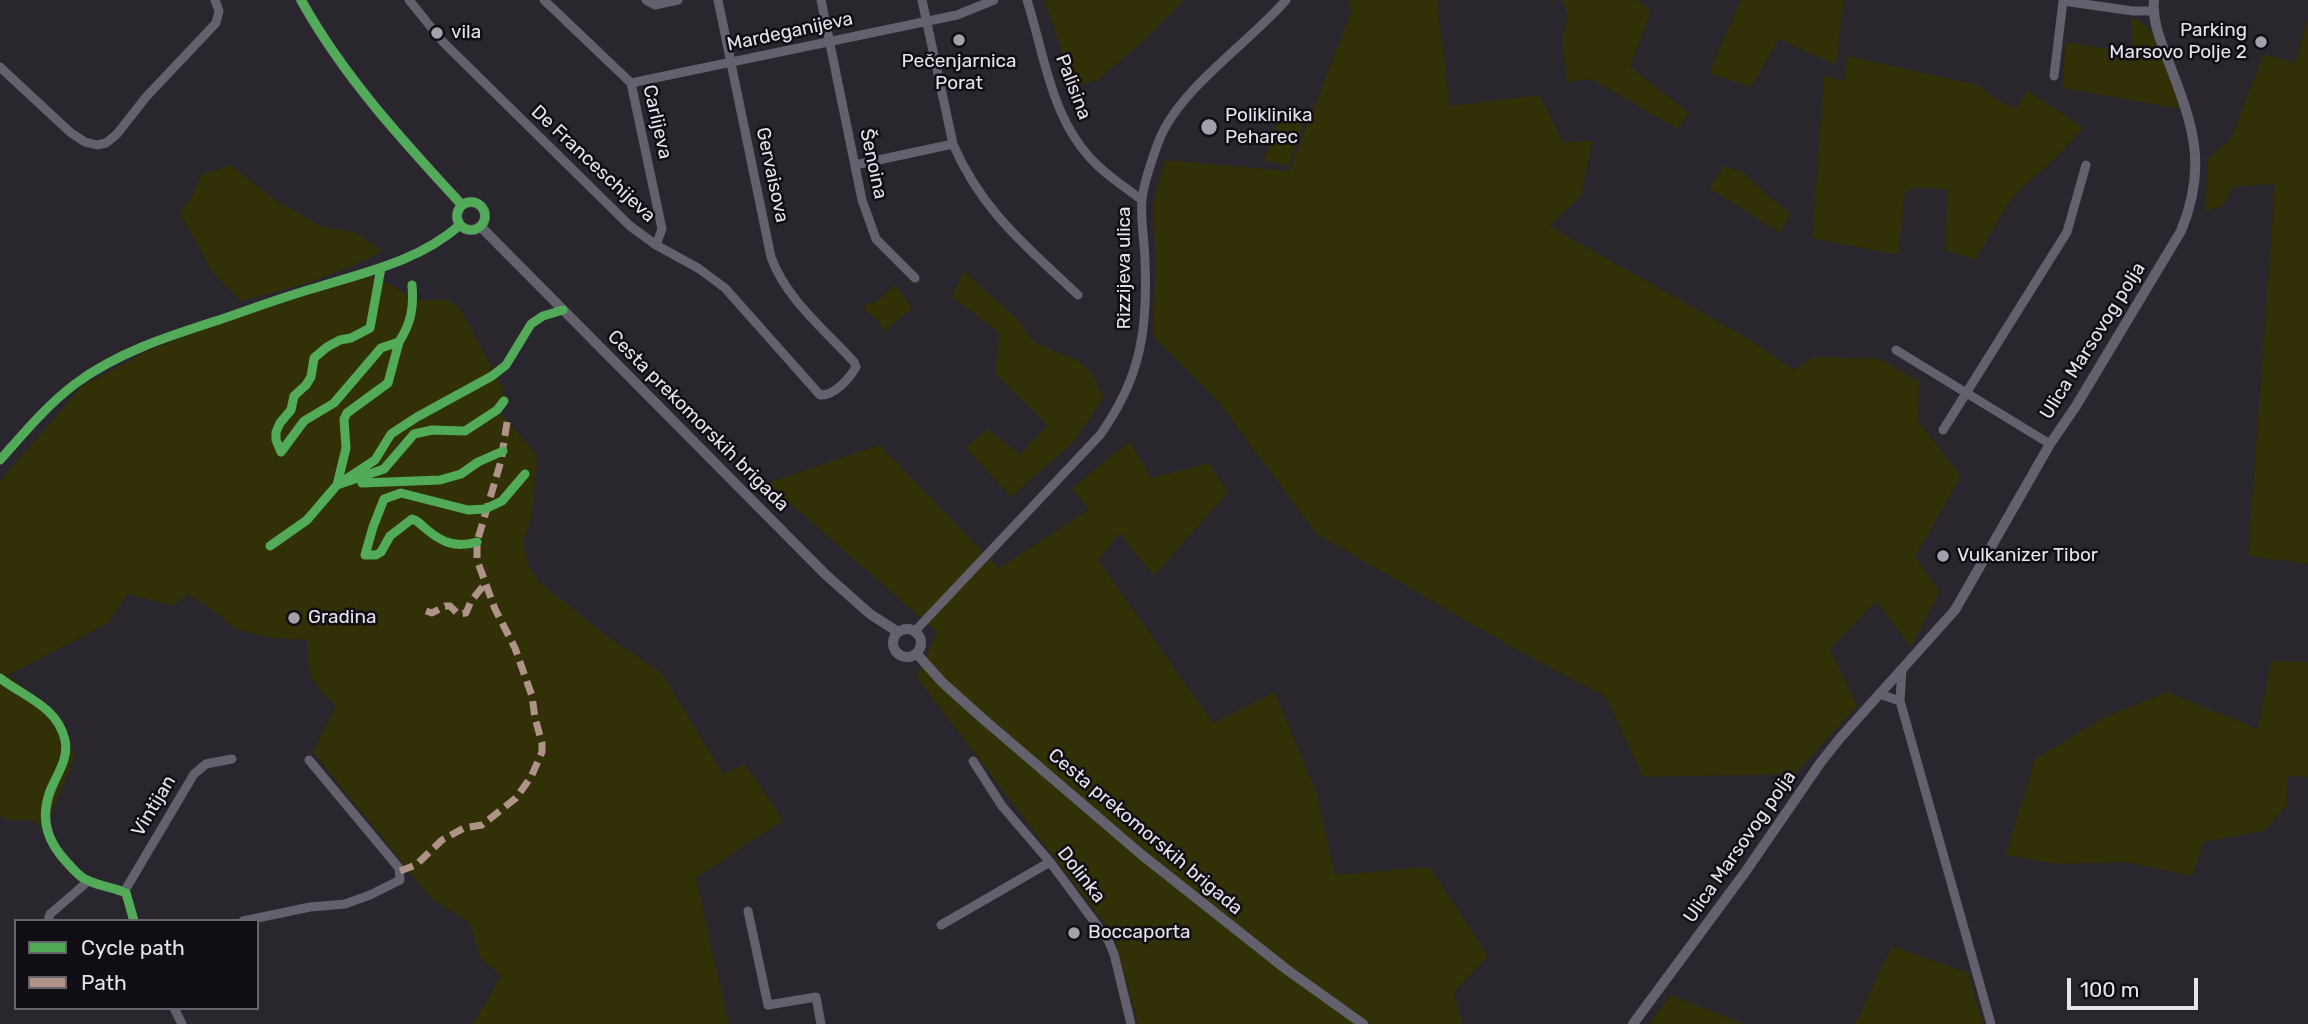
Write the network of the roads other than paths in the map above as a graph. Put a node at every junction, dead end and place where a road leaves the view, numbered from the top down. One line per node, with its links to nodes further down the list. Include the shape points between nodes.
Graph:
1 (215, 0): 17 (street, via 219,11 216,23 106,143 85,142 71,133)
2 (301, 0): 24 (main road, via 361,92)
3 (409, 0): 27 (street, De Franceschijeva, via 443,42 520,119 630,226)
4 (544, 0): 19 (street, Carlijeva)
5 (646, 0): 6 (street, via 655,5)
6 (678, 0)
7 (718, 0): 16 (street, Gervaisova)
8 (821, 0): 15 (street, Šenoina)
9 (922, 0): 14 (street)
10 (994, 0): 14 (street, Mardeganijeva)
11 (1027, 0): 23 (street, Palisina, via 1055,100 1069,129 1093,162)
12 (1286, 0): 23 (street, Rizzijeva ulica, via 1171,116)
13 (2153, 6): 18 (street, via 2133,11 2063,1); 34 (main road, Ulica Marsovog polja, via 2194,139 2193,200 2181,231)
14 (927, 22): 15 (street, Mardeganijeva); 20 (street)
15 (830, 41): 16 (street, Mardeganijeva); 21 (street, Šenoina)
16 (731, 62): 19 (street, Mardeganijeva); 32 (street, Gervaisova, via 776,271 856,367)
17 (0, 67)
18 (2054, 76)
19 (631, 83): 27 (street, Carlijeva, via 662,229)
20 (953, 144): 21 (street); 29 (street, via 1001,221)
21 (855, 165): 28 (street, Šenoina, via 876,239)
22 (2086, 165): 31 (street, via 2067,232)
23 (1142, 200): 36 (street, Rizzijeva ulica, via 1144,336 1138,363 1116,412 1100,435)
24 (461, 205): 25 (main road); 26 (main road, via 472,201 482,206 486,216)
25 (460, 225): 26 (main road, via 470,230); 35 (street, via 442,241 414,255 143,345 73,385)
26 (481, 227): 37 (main road, Cesta prekomorskih brigada, via 825,574)
27 (656, 245): 32 (street, De Franceschijeva, via 725,289 820,395)
28 (915, 278)
29 (1078, 295)
30 (1896, 350): 31 (street)
31 (1966, 392): 33 (street); 34 (street)
32 (826, 395)
33 (1943, 430)
34 (2050, 444): 39 (main road, Ulica Marsovog polja, via 1955,610)
35 (0, 460)
36 (915, 631): 37 (main road); 38 (main road, via 922,644)
37 (898, 632): 38 (main road, via 892,642 896,653 906,658)
38 (917, 654): 56 (main road, Cesta prekomorskih brigada, via 982,718 1142,855)
39 (1902, 668): 40 (main road, Ulica Marsovog polja); 41 (street)
40 (1879, 694): 41 (street); 57 (main road, Ulica Marsovog polja, via 1821,762)
41 (1900, 701): 58 (street)
42 (232, 759): 48 (street, Vintijan, via 211,762 194,774)
43 (309, 760): 52 (street, via 399,868 400,880 345,904)
44 (973, 761): 46 (street, Dolinka, via 1002,806)
45 (54, 782): 47 (street, via 47,806 47,833 63,858)
46 (1050, 862): 53 (street); 55 (street, Dolinka, via 1108,940)
47 (88, 881): 48 (street); 50 (street)
48 (124, 892): 51 (street)
49 (748, 911): 54 (street, via 768,1005 816,996)
50 (49, 919)
51 (134, 919)
52 (253, 919)
53 (941, 925)
54 (821, 1024)
55 (1131, 1024)
56 (1363, 1024)
57 (1633, 1024)
58 (1991, 1024)

